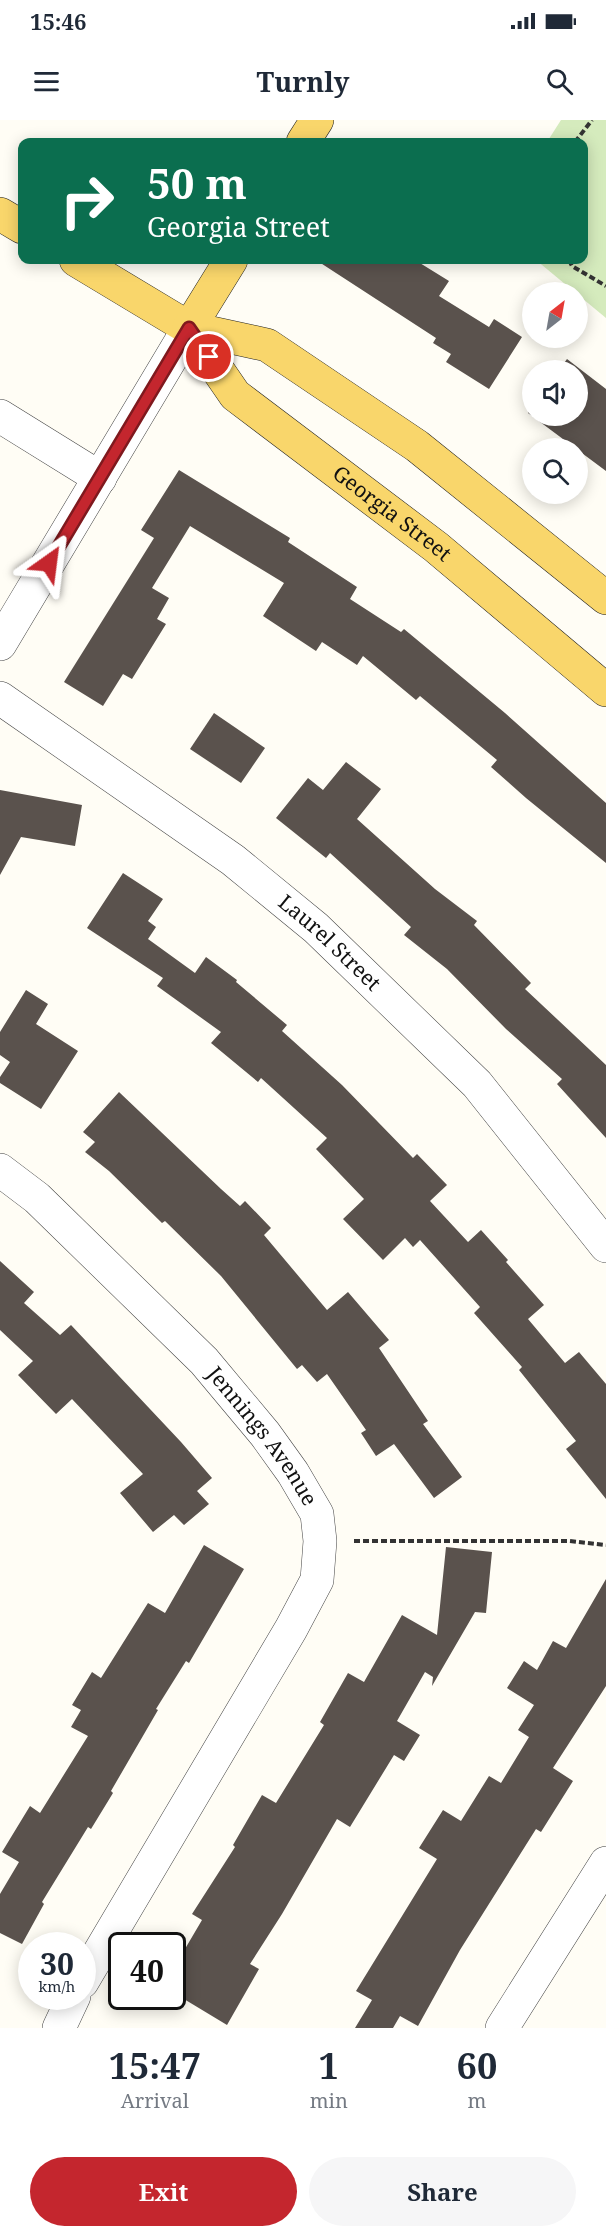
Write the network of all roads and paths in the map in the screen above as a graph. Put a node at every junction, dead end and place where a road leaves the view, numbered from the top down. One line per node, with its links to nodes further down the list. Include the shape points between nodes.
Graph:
1 (317, 120): 3 (main road)
2 (592, 120): 4 (path)
3 (306, 138)
4 (578, 138)
5 (0, 214): 6 (main road)
6 (18, 225)
7 (83, 264): 11 (main road, Georgia Street)
8 (229, 264): 11 (main road)
9 (571, 264): 10 (path)
10 (606, 286)
11 (189, 328): 13 (street); 14 (main road, Georgia Street, via 267,345 417,446); 16 (main road, Georgia Street, via 235,395 436,547)
12 (0, 416): 13 (street)
13 (100, 478): 15 (street)
14 (606, 598)
15 (0, 644)
16 (606, 690)
17 (0, 698): 19 (street, Laurel Street, via 233,860 316,928 477,1084)
18 (0, 1170): 20 (street, Jennings Avenue, via 37,1198 204,1361 266,1434 293,1473 317,1514)
19 (606, 1246)
20 (320, 1542): 21 (path, via 569,1541); 23 (street, Jennings Avenue, via 317,1580 291,1629)
21 (606, 1545)
22 (606, 1863): 26 (street)
23 (96, 1958)
24 (67, 2010): 25 (street)
25 (59, 2028)
26 (502, 2028)

